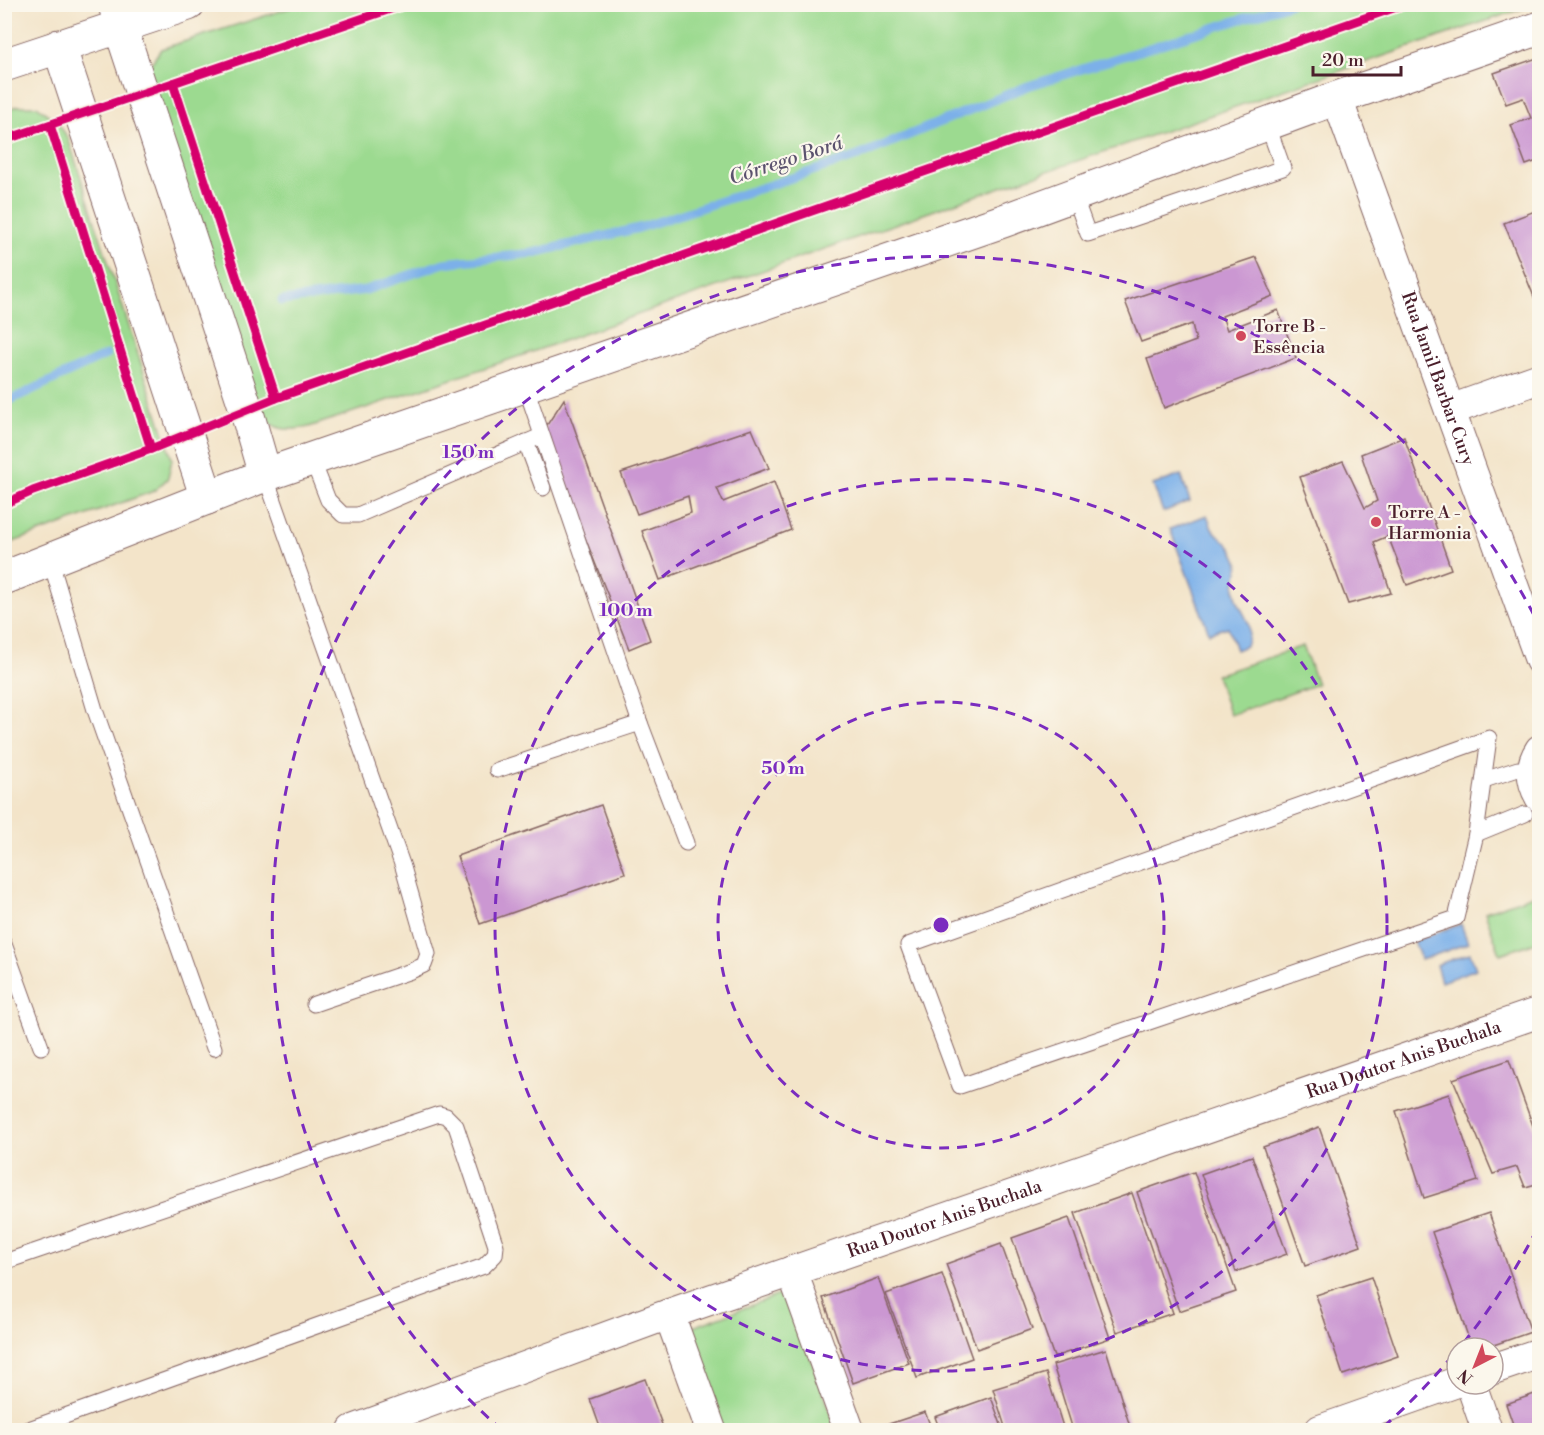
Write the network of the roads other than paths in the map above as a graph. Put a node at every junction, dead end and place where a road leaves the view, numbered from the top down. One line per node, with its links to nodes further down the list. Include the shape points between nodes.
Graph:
1 (188, 4): 2 (main road)
2 (116, 15): 4 (main road); 15 (main road)
3 (1539, 28): 6 (main road)
4 (59, 46): 5 (main road); 17 (main road)
5 (4, 65)
6 (1336, 98): 7 (main road); 11 (street, Rua Jamil Barbar Cury)
7 (1267, 123): 8 (main road); 8 (lane, via 1285,173 1088,234)
8 (1074, 195): 10 (main road)
9 (1539, 378): 11 (street)
10 (525, 385): 12 (lane); 14 (main road)
11 (1450, 410): 20 (street, Rua Jamil Barbar Cury)
12 (541, 436): 13 (lane); 21 (lane)
13 (526, 442): 14 (lane, via 358,515 343,515 328,500); 16 (lane)
14 (312, 459): 15 (main road)
15 (265, 475): 17 (main road); 29 (lane, via 403,867 428,954 424,965 411,971)
16 (543, 488)
17 (207, 498): 18 (main road)
18 (50, 559): 19 (main road); 32 (lane, via 95,710)
19 (4, 578)
20 (1539, 660)
21 (640, 723): 23 (lane); 27 (lane)
22 (1530, 761): 24 (lane); 25 (street)
23 (497, 770)
24 (1485, 780): 26 (lane); 26 (lane, via 1489,738 908,945 960,1086 1456,918)
25 (1535, 807): 26 (lane)
26 (1476, 834)
27 (686, 843)
28 (4, 944): 31 (lane)
29 (314, 1004)
30 (1539, 1012): 34 (street, Rua Doutor Anis Buchala)
31 (41, 1047)
32 (214, 1048)
33 (4, 1262): 40 (lane, via 439,1114 456,1126 496,1246 495,1255 484,1266)
34 (792, 1271): 35 (street, Rua Doutor Anis Buchala); 43 (street)
35 (669, 1314): 41 (street, Rua Doutor Anis Buchala); 42 (street)
36 (1539, 1353): 37 (street)
37 (1505, 1365)
38 (1445, 1386): 44 (street)
39 (1475, 1396): 45 (street)
40 (26, 1431)
41 (353, 1431)
42 (711, 1431)
43 (849, 1431)
44 (1320, 1431)
45 (1487, 1431)

